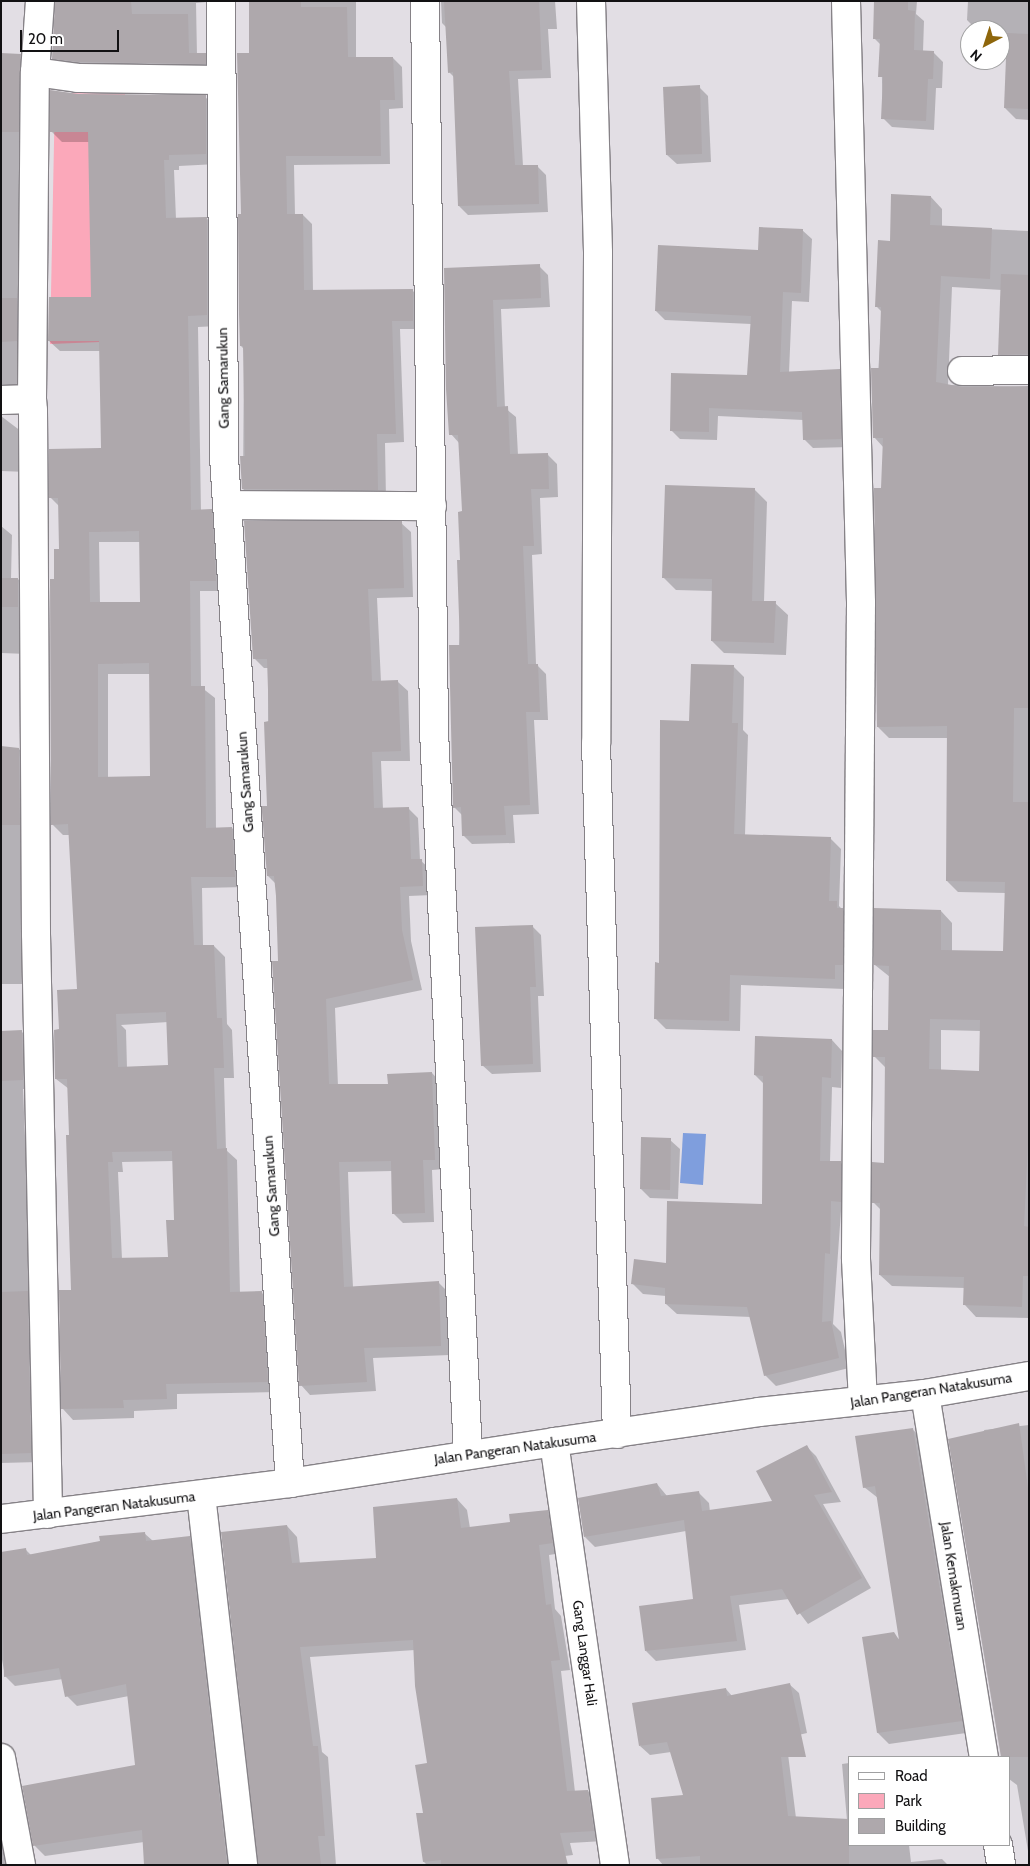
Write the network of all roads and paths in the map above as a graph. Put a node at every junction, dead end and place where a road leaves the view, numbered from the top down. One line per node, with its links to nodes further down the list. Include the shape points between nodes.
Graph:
1 (40, 1): 6 (street)
2 (221, 1): 7 (street, Gang Samarukun)
3 (424, 1): 13 (street)
4 (591, 1): 17 (street, via 598,253 596,743)
5 (846, 1): 16 (street, via 862,603 856,1259)
6 (35, 72): 7 (street, via 78,78); 11 (street)
7 (220, 80): 12 (street, Gang Samarukun)
8 (1029, 370): 9 (street)
9 (962, 371)
10 (1, 400): 11 (street)
11 (32, 400): 22 (street, via 36,934)
12 (227, 506): 13 (street); 20 (street, Gang Samarukun)
13 (432, 506): 19 (street, via 434,731)
14 (1029, 1376): 15 (street, Jalan Pangeran Natakusuma)
15 (925, 1394): 16 (street, Jalan Pangeran Natakusuma); 24 (street, Jalan Kemakmuran)
16 (863, 1401): 17 (street, Jalan Pangeran Natakusuma, via 760,1412)
17 (616, 1434): 18 (street, Jalan Pangeran Natakusuma)
18 (554, 1442): 19 (street, Jalan Pangeran Natakusuma); 29 (street, Gang Langgar Hali)
19 (468, 1454): 20 (street, Jalan Pangeran Natakusuma)
20 (290, 1483): 21 (street, Jalan Pangeran Natakusuma)
21 (201, 1495): 22 (street, Jalan Pangeran Natakusuma); 28 (street)
22 (48, 1514): 23 (street, Jalan Pangeran Natakusuma)
23 (1, 1520)
24 (984, 1756)
25 (1, 1758): 27 (street)
26 (998, 1846): 30 (street)
27 (21, 1865)
28 (243, 1865)
29 (615, 1865)
30 (1001, 1865)

